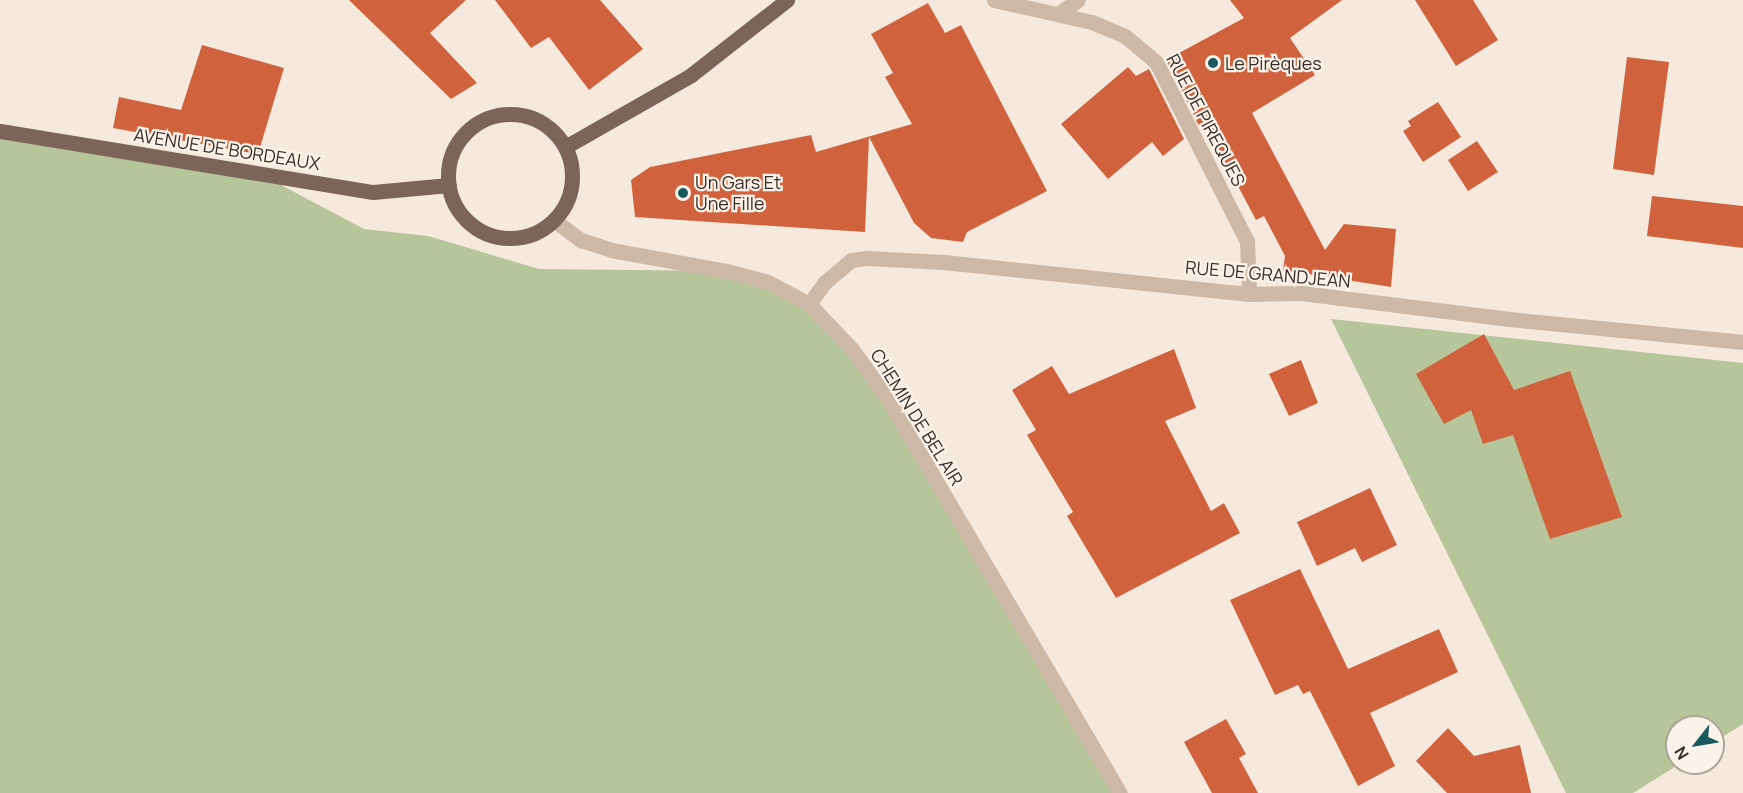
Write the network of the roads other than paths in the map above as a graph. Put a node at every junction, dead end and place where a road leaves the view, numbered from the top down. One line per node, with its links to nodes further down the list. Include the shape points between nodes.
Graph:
1 (787, 0): 6 (main road, via 691,75)
2 (994, 0): 4 (street, RUE DE PIREQUES)
3 (1078, 0): 4 (street)
4 (1058, 14): 9 (street, RUE DE PIREQUES, via 1092,22 1125,36 1156,62 1247,242)
5 (0, 131): 7 (main road, AVENUE DE BORDEAUX, via 373,192)
6 (566, 147): 7 (main road, via 538,120 520,114 482,120 454,147); 8 (main road, via 572,166 571,186 565,205)
7 (449, 185): 8 (main road, via 463,216 491,235 524,236)
8 (554, 220): 10 (street, CHEMIN DE BEL AIR, via 580,240 611,250 747,276 768,282)
9 (1249, 294): 10 (street, RUE DE GRANDJEAN, via 956,263 867,258 851,260 825,282); 11 (street, RUE DE GRANDJEAN, via 1301,293)
10 (809, 304): 12 (street, CHEMIN DE BEL AIR, via 851,348 886,396)
11 (1743, 342)
12 (1120, 793)

